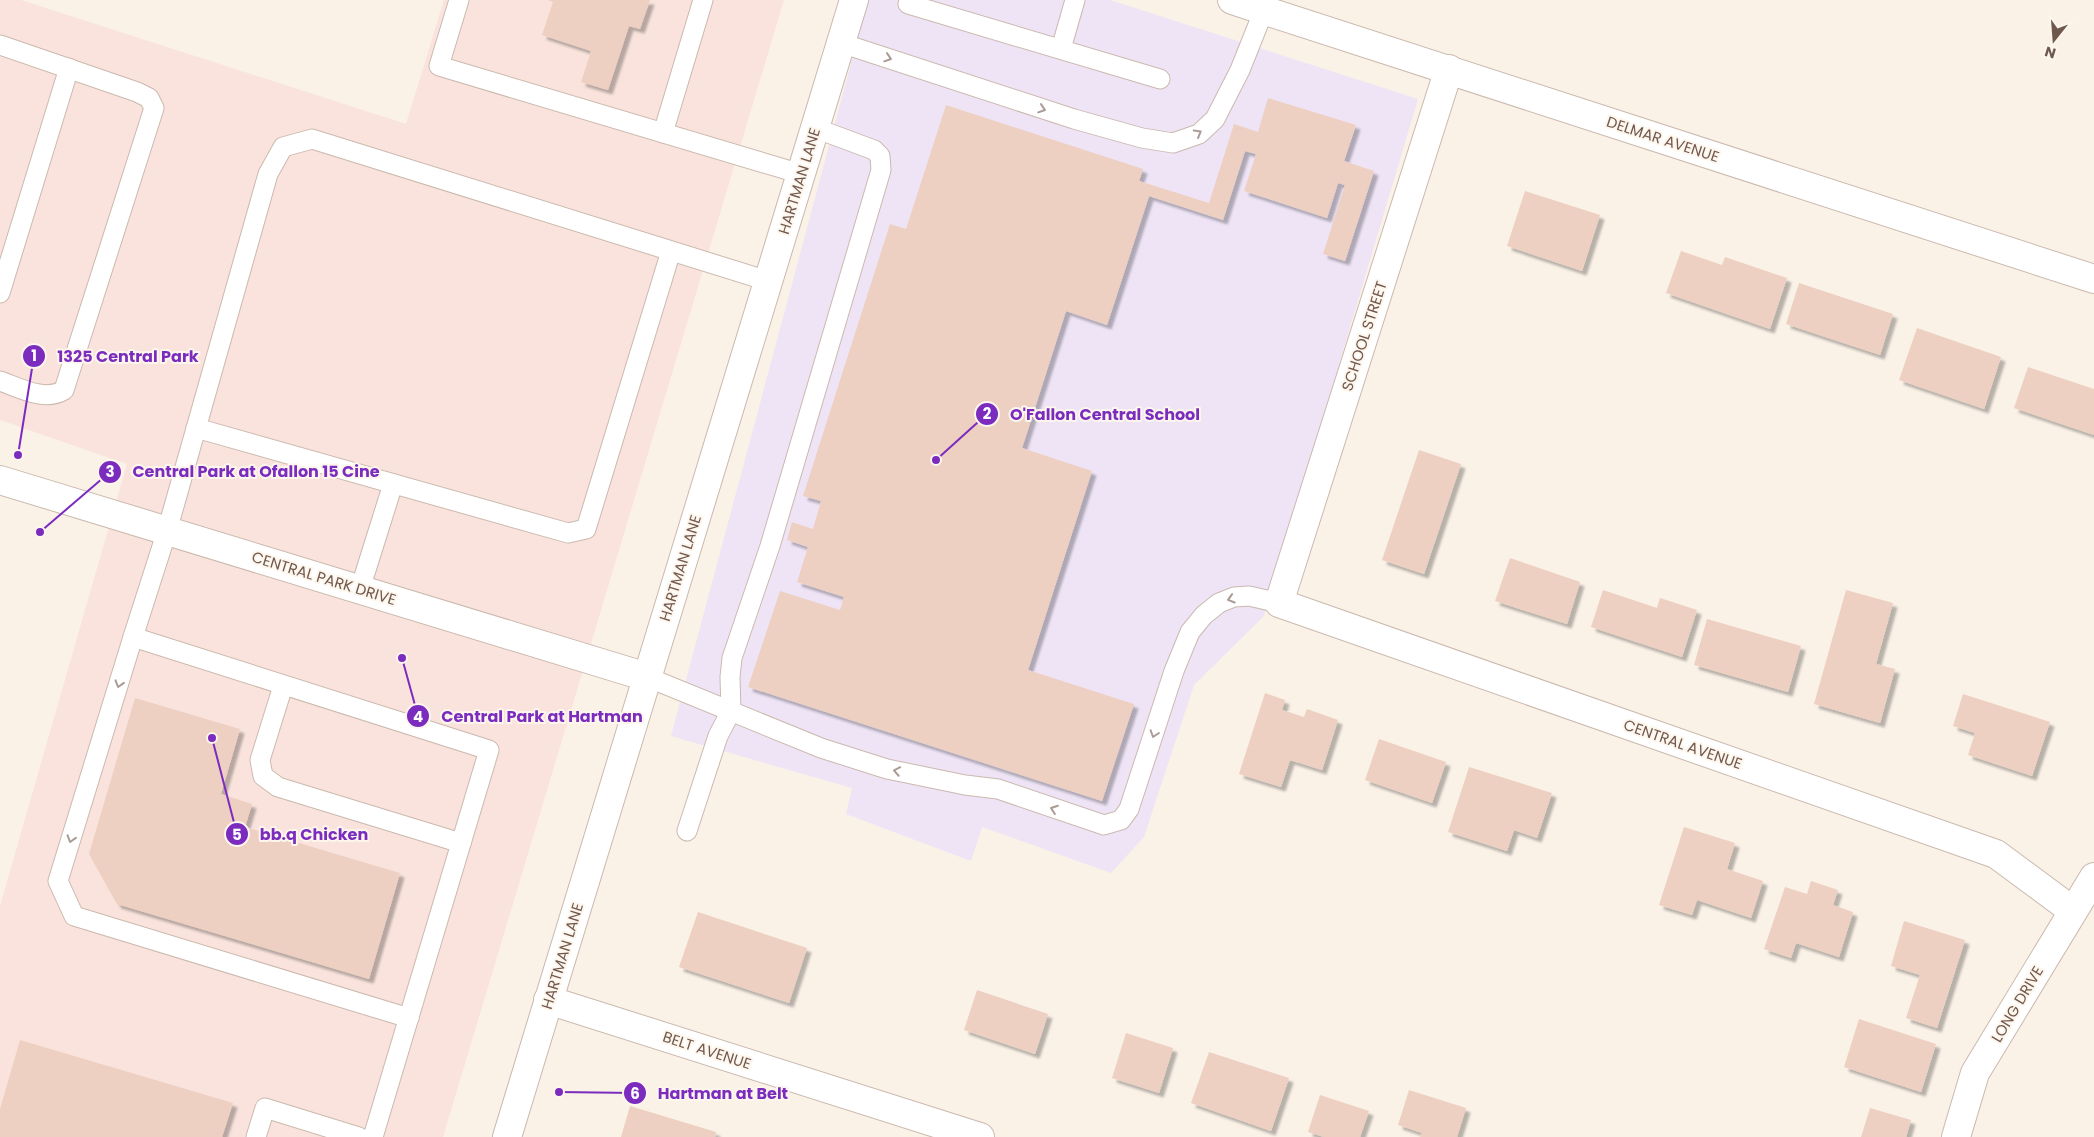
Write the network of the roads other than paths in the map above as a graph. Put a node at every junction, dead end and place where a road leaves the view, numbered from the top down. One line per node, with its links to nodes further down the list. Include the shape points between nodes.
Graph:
1 (459, 0): 15 (lane, via 439,66)
2 (703, 0): 15 (lane)
3 (854, 0): 8 (street, HARTMAN LANE)
4 (1075, 0): 10 (lane)
5 (1232, 0): 7 (street, DELMAR AVENUE)
6 (908, 4): 10 (lane)
7 (1264, 10): 8 (lane, one-way to 7, via 1074,119 1142,138 1173,142 1199,134 1215,119 1240,70); 12 (street, DELMAR AVENUE)
8 (841, 44): 14 (street, HARTMAN LANE)
9 (0, 46): 11 (lane)
10 (1061, 49): 13 (lane)
11 (68, 68): 20 (lane); 21 (lane, via 149,98 154,108 152,118 64,390 44,395)
12 (1449, 69): 18 (street, DELMAR AVENUE); 27 (street, SCHOOL STREET)
13 (1160, 79)
14 (815, 128): 16 (street, HARTMAN LANE); 31 (lane, via 874,150 880,156 881,170 770,546 732,658)
15 (663, 133): 16 (lane)
16 (801, 174): 19 (street, HARTMAN LANE)
17 (671, 251): 19 (lane); 22 (lane, via 312,139 283,147 268,174); 24 (lane, via 586,529 568,533)
18 (2094, 280)
19 (768, 281): 29 (street, HARTMAN LANE)
20 (1, 286)
21 (0, 381)
22 (196, 428): 24 (lane); 25 (lane)
23 (0, 480): 25 (street, CENTRAL PARK DRIVE)
24 (393, 484): 26 (lane)
25 (167, 531): 26 (street, CENTRAL PARK DRIVE); 28 (lane)
26 (360, 589): 29 (street, CENTRAL PARK DRIVE)
27 (1278, 603): 31 (lane, one-way to 31, via 1249,596 1234,597 1219,603 1190,632 1129,809 1121,820 1113,824 1096,824 998,789 888,769 821,748); 35 (street, CENTRAL AVENUE, via 1996,854)
28 (133, 637): 30 (lane); 37 (lane, one-way to 37, via 58,881 74,916)
29 (647, 677): 31 (lane); 36 (street, HARTMAN LANE)
30 (283, 686): 33 (lane, via 260,760 263,776 278,788); 33 (lane, via 489,750)
31 (731, 711): 32 (lane, via 718,736)
32 (686, 831)
33 (461, 843): 37 (lane)
34 (2094, 877): 35 (street, LONG DRIVE)
35 (2073, 911): 43 (street, LONG DRIVE, via 1975,1072)
36 (548, 1000): 41 (street, HARTMAN LANE); 42 (street, BELT AVENUE)
37 (409, 1018): 40 (lane)
38 (256, 1137): 39 (lane, via 265,1108)
39 (359, 1137)
40 (373, 1137)
41 (507, 1137)
42 (980, 1137)
43 (1956, 1137)

